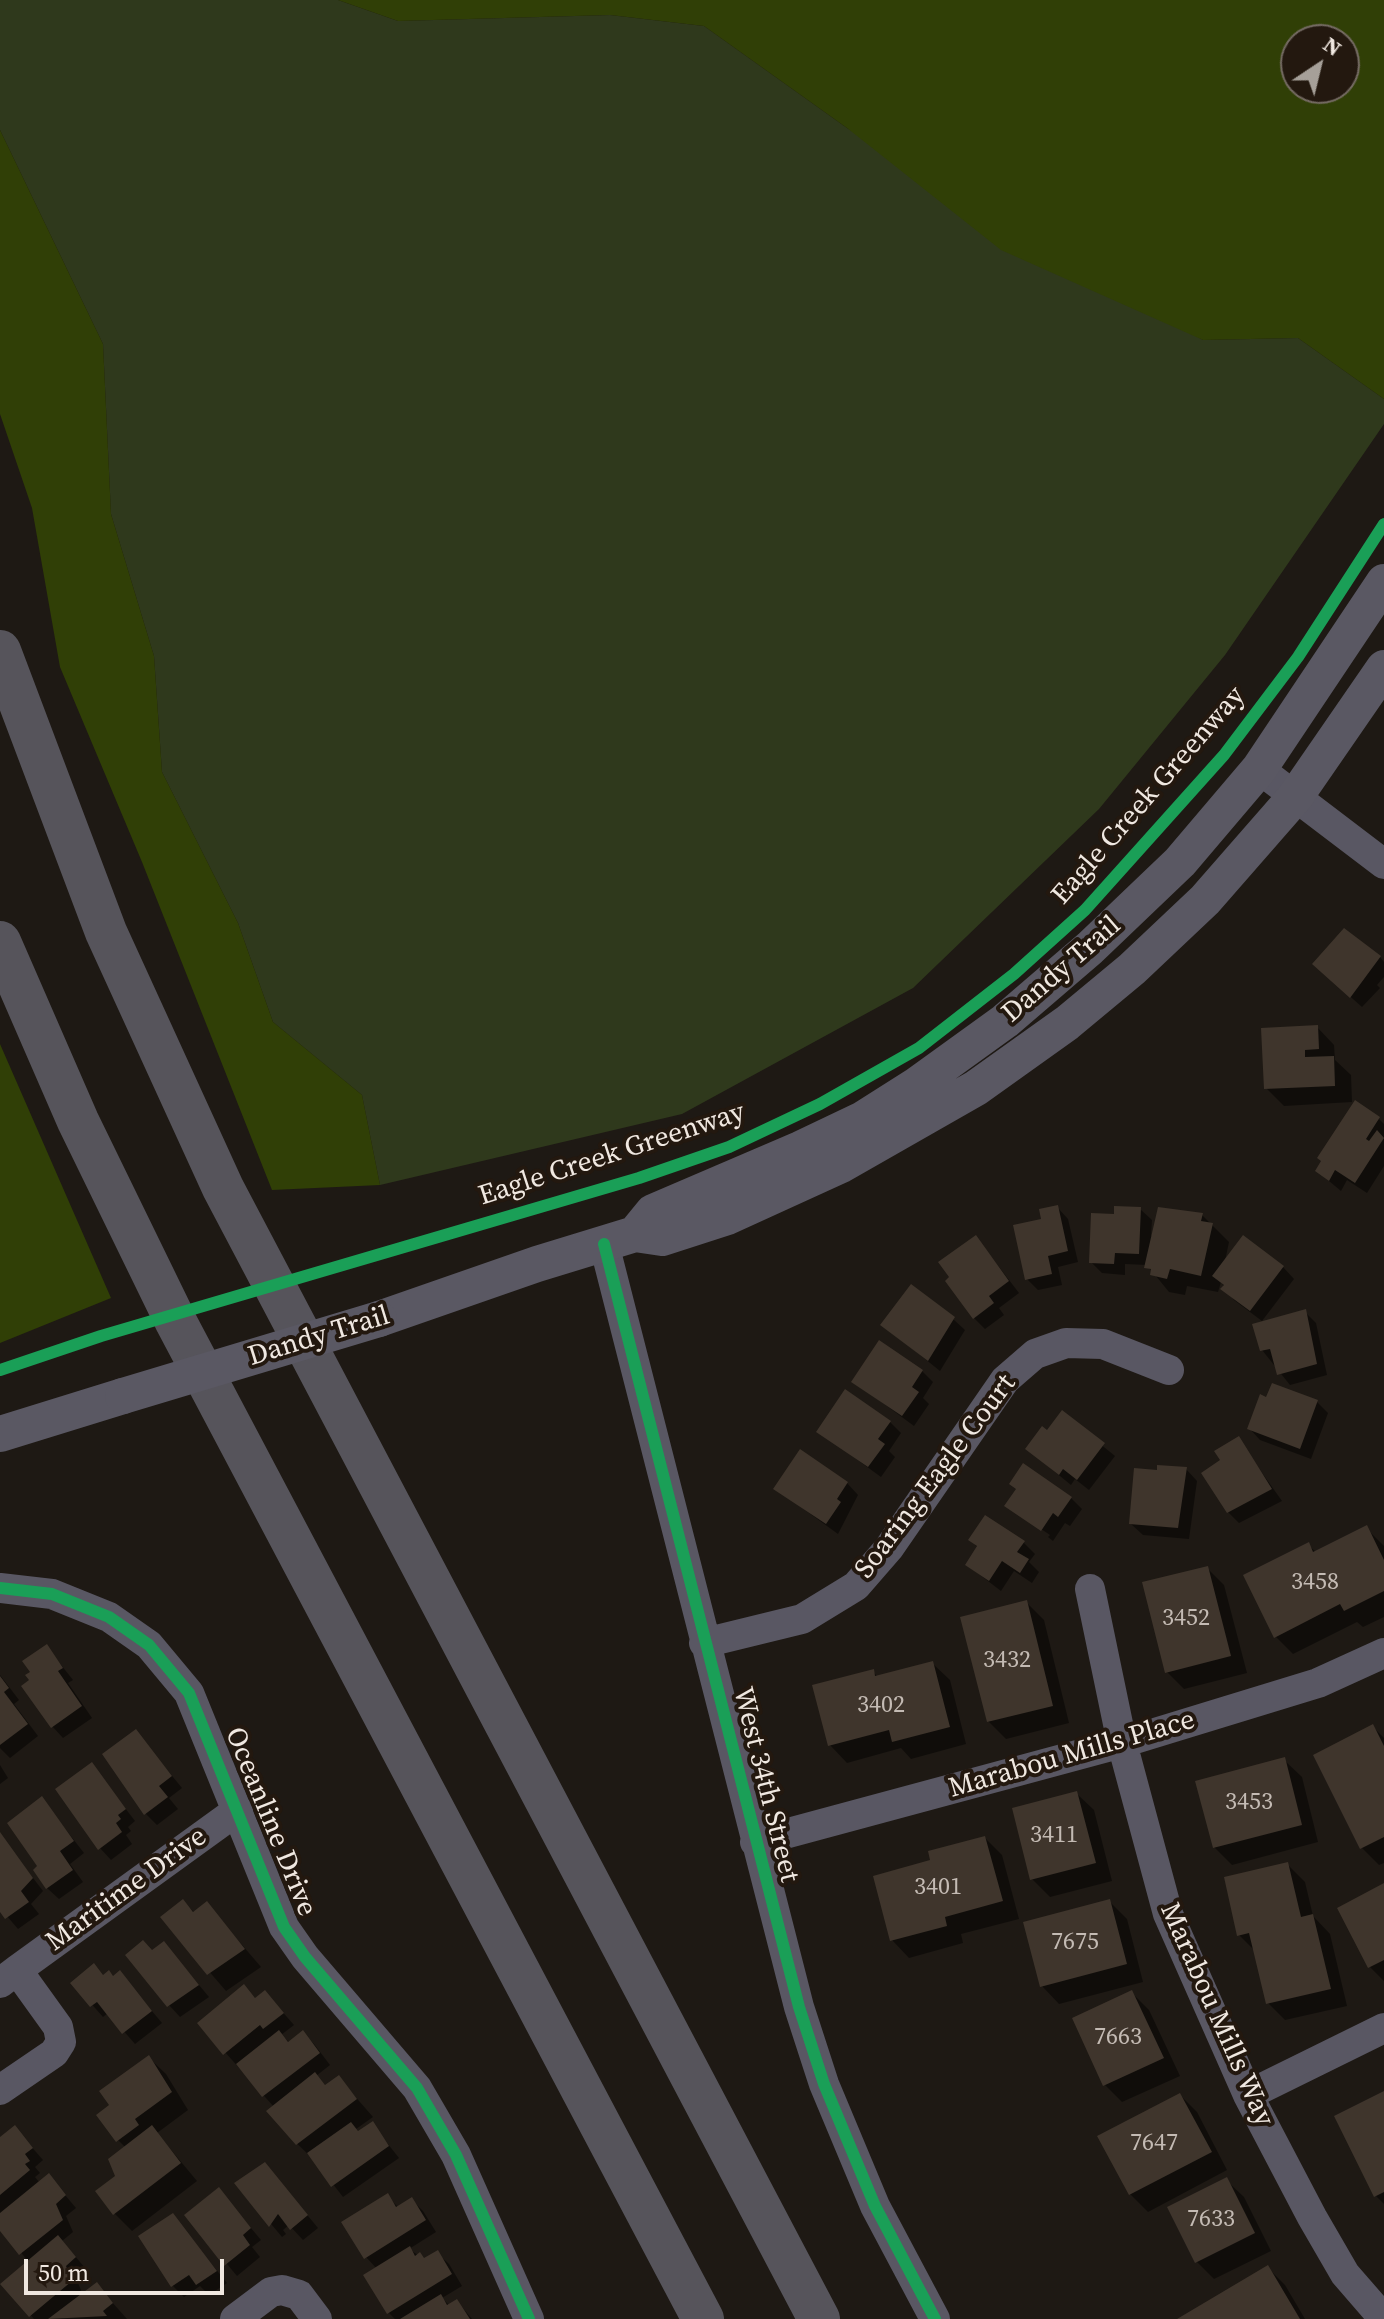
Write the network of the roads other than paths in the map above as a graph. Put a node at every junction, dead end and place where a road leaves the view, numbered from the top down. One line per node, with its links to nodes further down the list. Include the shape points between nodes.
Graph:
1 (1384, 582): 4 (main road, Dandy Trail)
2 (0, 651): 26 (highway, via 106,932 217,1176)
3 (1384, 668): 5 (main road, Dandy Trail)
4 (1259, 769): 5 (street); 8 (main road, Dandy Trail, via 1180,862 1005,1021 863,1119 653,1212)
5 (1295, 797): 6 (street); 8 (main road, Dandy Trail, via 1161,944 1067,1023 976,1088 769,1200 662,1238)
6 (1384, 864)
7 (0, 942): 25 (highway, via 72,1107 176,1322)
8 (619, 1239): 10 (main road, Dandy Trail, bridge, via 379,1319); 13 (street, West 34th Street)
9 (1169, 1370): 13 (street, Soaring Eagle Court, via 1095,1343 1066,1343 1035,1354 1005,1380 889,1548 856,1586 802,1619)
10 (0, 1434)
11 (0, 1588): 16 (street, Oceanline Drive, via 76,1601 149,1645 189,1693)
12 (1090, 1589): 15 (street, Marabou Mills Way)
13 (704, 1643): 17 (street, West 34th Street)
14 (1384, 1653): 15 (street, Marabou Mills Place, via 1318,1683)
15 (1122, 1743): 17 (street, Marabou Mills Place); 21 (street, Marabou Mills Way, via 1168,1914)
16 (238, 1810): 18 (street, Maritime Drive); 24 (street, Oceanline Drive, via 284,1927 402,2067 444,2132)
17 (755, 1842): 27 (street, West 34th Street, via 824,2084 875,2206)
18 (8, 1977): 20 (street, Maritime Drive, via 58,2027 61,2042 54,2053)
19 (1384, 2028): 21 (street)
20 (0, 2090)
21 (1248, 2095): 28 (street, Marabou Mills Way, via 1332,2254)
22 (235, 2319): 23 (street, via 271,2292 282,2290 299,2295)
23 (317, 2319)
24 (529, 2319)
25 (703, 2319)
26 (819, 2319)
27 (935, 2319)
28 (1384, 2319)

